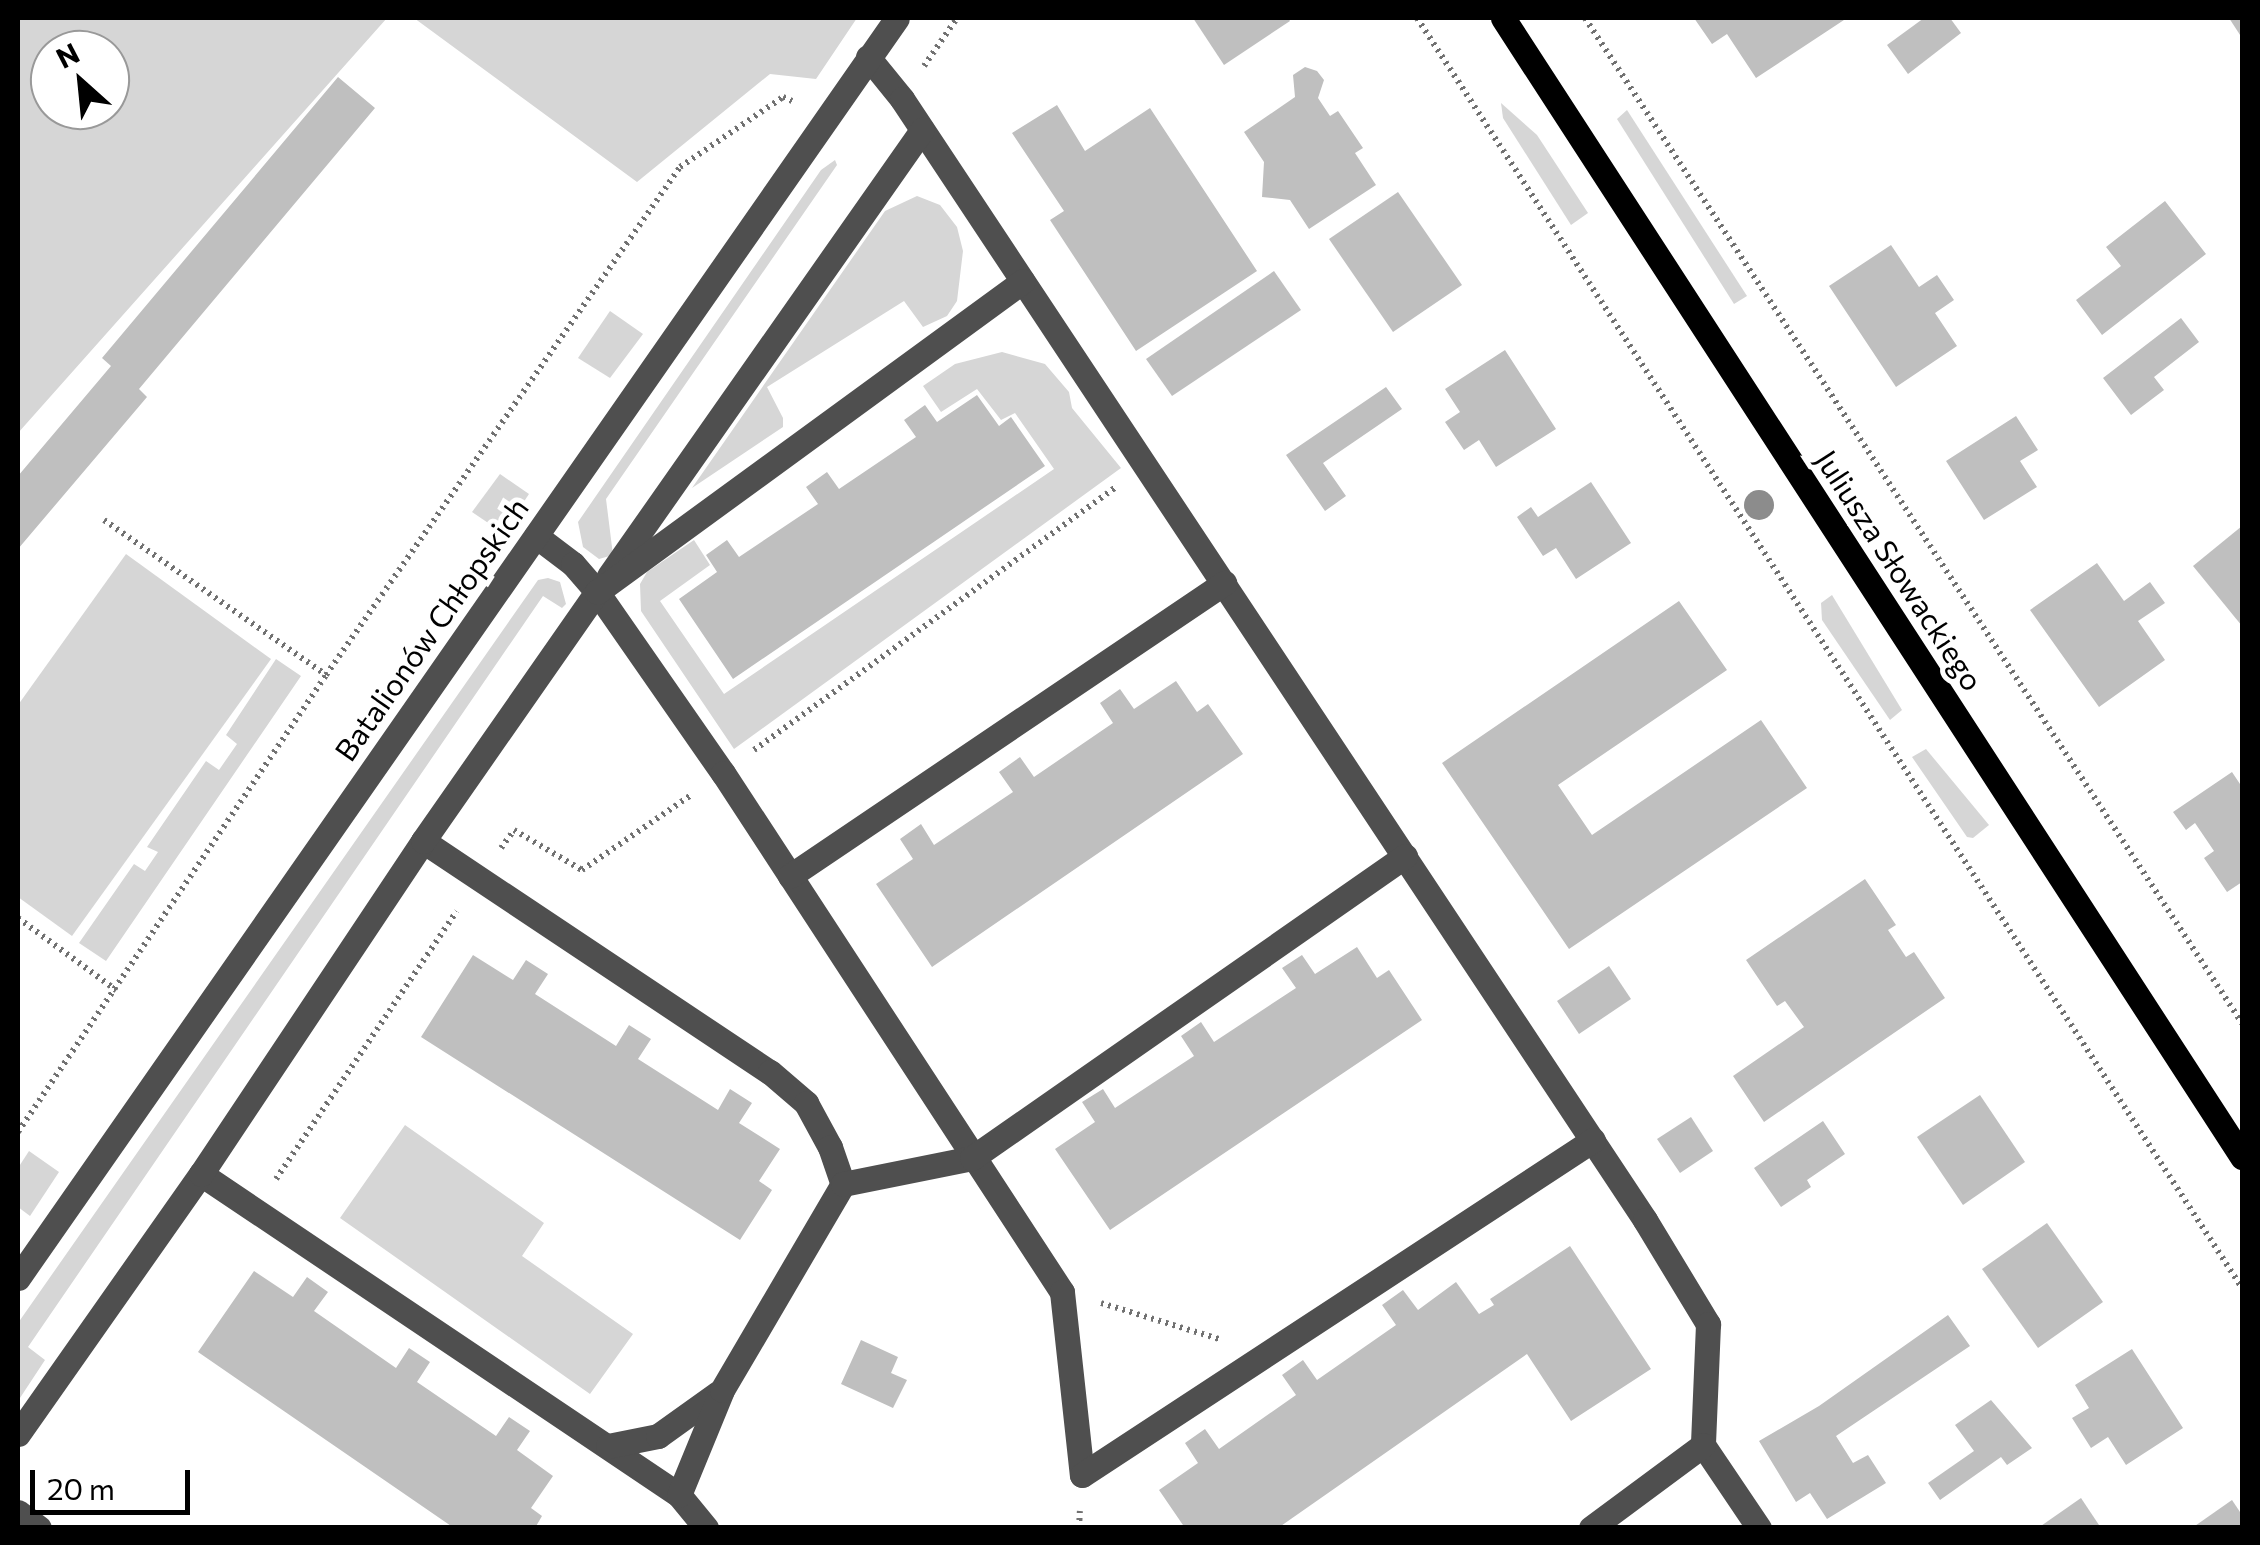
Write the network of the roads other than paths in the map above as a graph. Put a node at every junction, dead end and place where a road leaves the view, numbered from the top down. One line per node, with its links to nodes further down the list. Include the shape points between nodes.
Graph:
1 (897, 18): 3 (street, Batalionów Chłopskich)
2 (1503, 18): 13 (main road, Juliusza Słowackiego)
3 (868, 57): 4 (street); 6 (street, Batalionów Chłopskich)
4 (922, 130): 5 (street); 8 (street)
5 (1023, 282): 7 (street); 8 (street)
6 (536, 536): 8 (street); 17 (street, Batalionów Chłopskich)
7 (1224, 583): 10 (street); 11 (street)
8 (597, 592): 9 (street); 11 (street)
9 (422, 841): 15 (street); 16 (street, via 770,1072 806,1104)
10 (1405, 856): 12 (street); 14 (street)
11 (790, 876): 14 (street)
12 (1592, 1140): 14 (street, via 1082,1475 1062,1292); 20 (street, via 1708,1324)
13 (2242, 1157)
14 (972, 1158): 16 (street)
15 (201, 1174): 19 (street); 21 (street)
16 (843, 1184): 18 (street)
17 (18, 1278)
18 (722, 1390): 21 (street, via 658,1436); 22 (street)
19 (18, 1434)
20 (1702, 1445): 26 (street); 27 (street)
21 (608, 1446): 22 (street)
22 (679, 1494): 25 (street)
23 (18, 1512): 24 (street)
24 (39, 1528)
25 (706, 1528)
26 (1591, 1528)
27 (1759, 1528)

